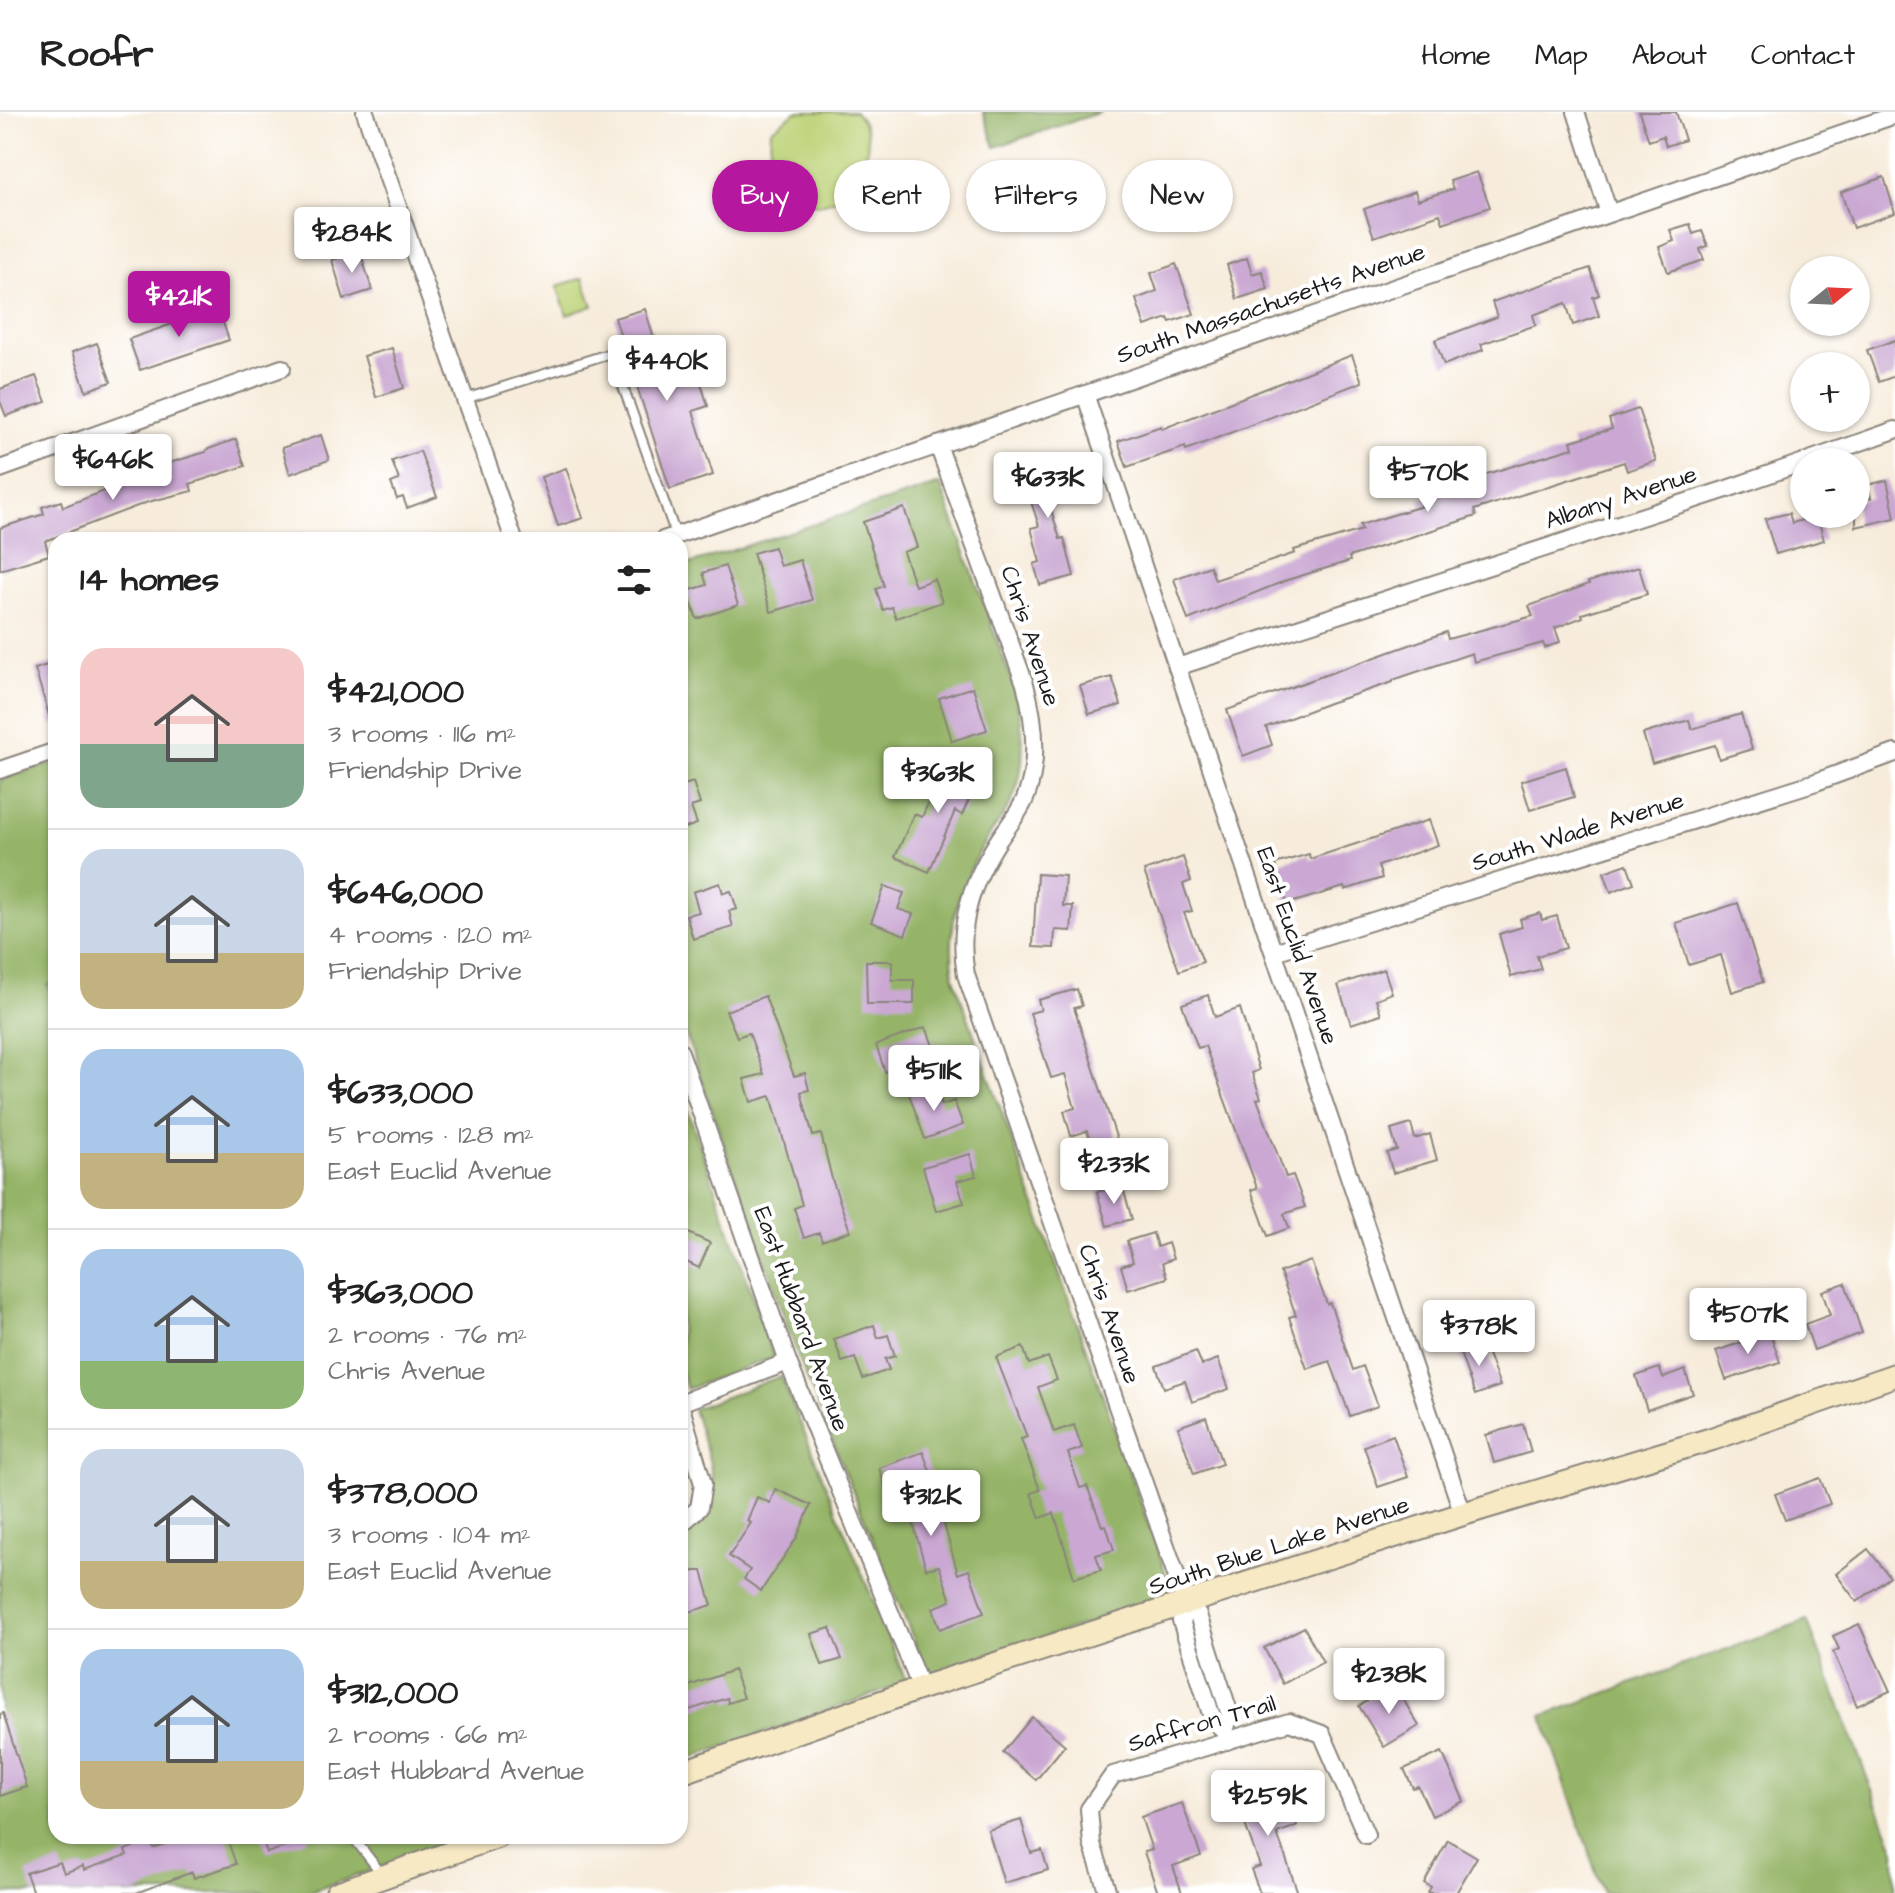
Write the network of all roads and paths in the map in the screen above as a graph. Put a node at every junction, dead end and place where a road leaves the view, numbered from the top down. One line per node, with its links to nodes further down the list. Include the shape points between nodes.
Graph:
1 (365, 112): 7 (street)
2 (1576, 112): 4 (street)
3 (1895, 115): 4 (street, South Massachusetts Avenue)
4 (1609, 213): 6 (street, South Massachusetts Avenue)
5 (282, 368): 10 (street)
6 (1085, 394): 9 (street, South Massachusetts Avenue); 14 (street, East Euclid Avenue)
7 (464, 400): 11 (street); 12 (lane, via 611,353)
8 (1895, 430): 14 (street, Albany Avenue)
9 (938, 445): 13 (street, South Massachusetts Avenue); 26 (street, Chris Avenue, via 1025,684 1034,732 1025,800 968,900 962,950 966,975)
10 (0, 469)
11 (511, 532)
12 (668, 532)
13 (687, 532)
14 (1177, 667): 18 (street, East Euclid Avenue)
15 (1895, 753): 18 (street, South Wade Avenue)
16 (48, 754): 17 (street)
17 (0, 770)
18 (1274, 952): 24 (street, East Euclid Avenue)
19 (688, 1075): 20 (street, East Hubbard Avenue)
20 (788, 1362): 22 (street); 27 (street, East Hubbard Avenue)
21 (1895, 1375): 24 (main road, South Blue Lake Avenue, via 1712,1439)
22 (688, 1400)
23 (688, 1431): 25 (street, via 703,1484 699,1508)
24 (1463, 1514): 26 (main road, South Blue Lake Avenue)
25 (688, 1518)
26 (1187, 1607): 27 (main road, South Blue Lake Avenue); 28 (street, Chris Avenue, via 1198,1615 1230,1715)
27 (921, 1688): 29 (main road, South Blue Lake Avenue)
28 (1226, 1736): 30 (street, Saffron Trail, via 1289,1722 1322,1734); 35 (street, Saffron Trail, via 1113,1775 1089,1809 1092,1844)
29 (688, 1770)
30 (1366, 1835)
31 (358, 1844): 33 (lane)
32 (476, 1844): 33 (main road)
33 (383, 1877): 34 (main road)
34 (337, 1893)
35 (1108, 1893)

